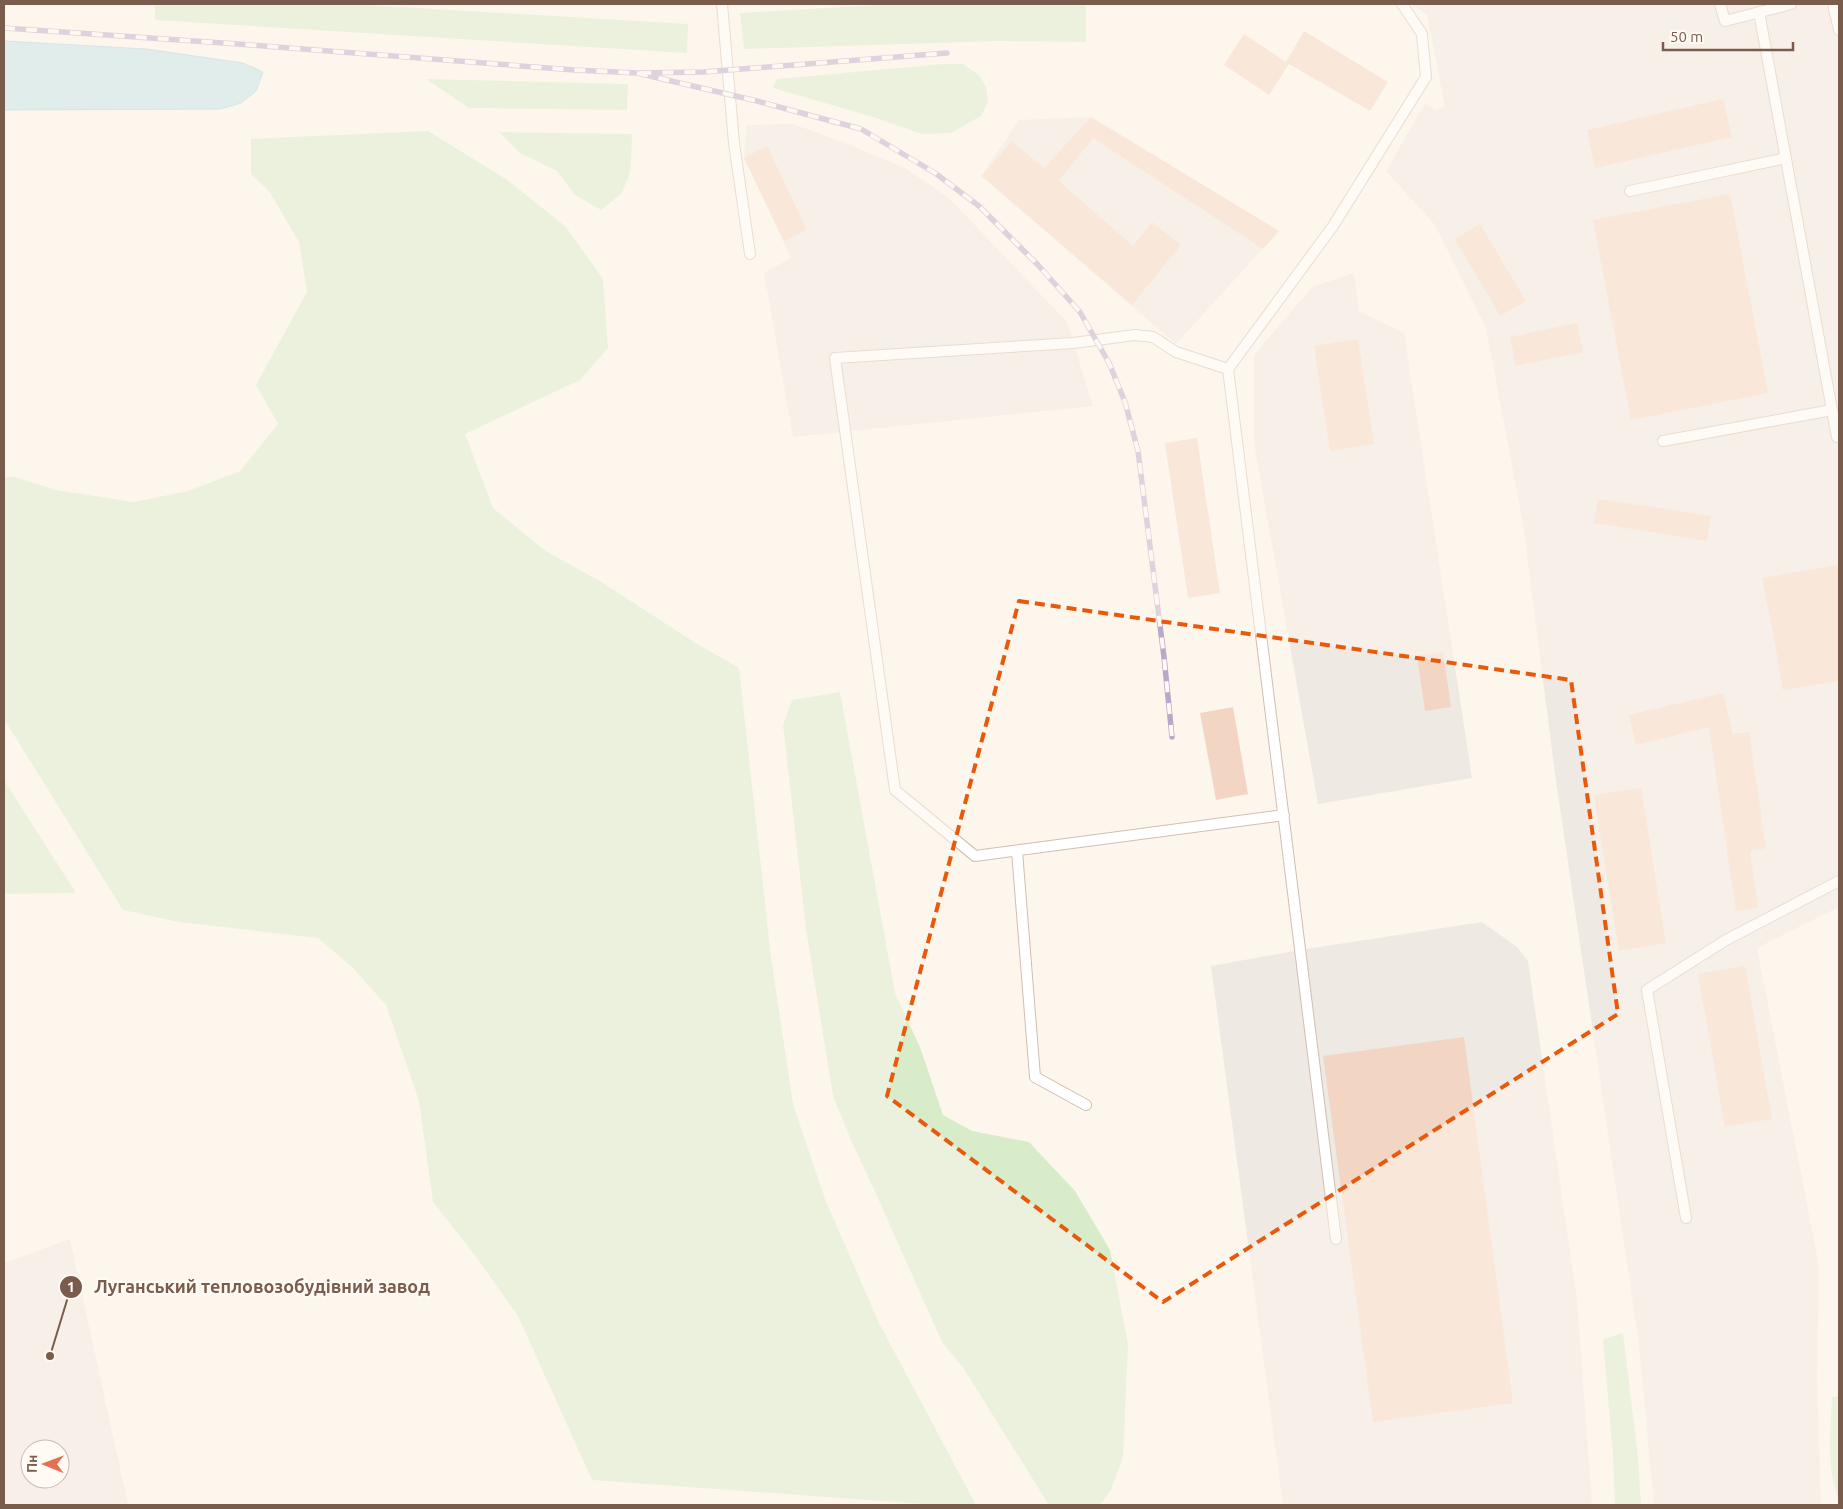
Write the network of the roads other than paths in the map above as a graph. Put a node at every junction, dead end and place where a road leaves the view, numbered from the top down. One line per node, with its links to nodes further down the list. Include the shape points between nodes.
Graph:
1 (722, 4): 10 (lane, via 734,143)
2 (1402, 4): 11 (lane, via 1422,34 1426,77 1334,226)
3 (1720, 4): 6 (lane, via 1725,21)
4 (1791, 4): 6 (lane)
5 (1834, 4): 7 (lane)
6 (1759, 12): 8 (lane)
7 (1839, 30)
8 (1786, 158): 9 (lane); 12 (lane)
9 (1630, 191)
10 (750, 254)
11 (1228, 369): 15 (lane); 16 (lane, via 1176,352 1153,337 1135,335 1074,343 835,358 895,790 975,856)
12 (1832, 410): 13 (lane); 14 (lane)
13 (1837, 438)
14 (1663, 441)
15 (1284, 815): 16 (lane); 20 (lane)
16 (1018, 851): 18 (lane, via 1035,1077)
17 (1839, 881): 19 (lane, via 1726,940 1647,990)
18 (1086, 1106)
19 (1686, 1218)
20 (1336, 1240)

